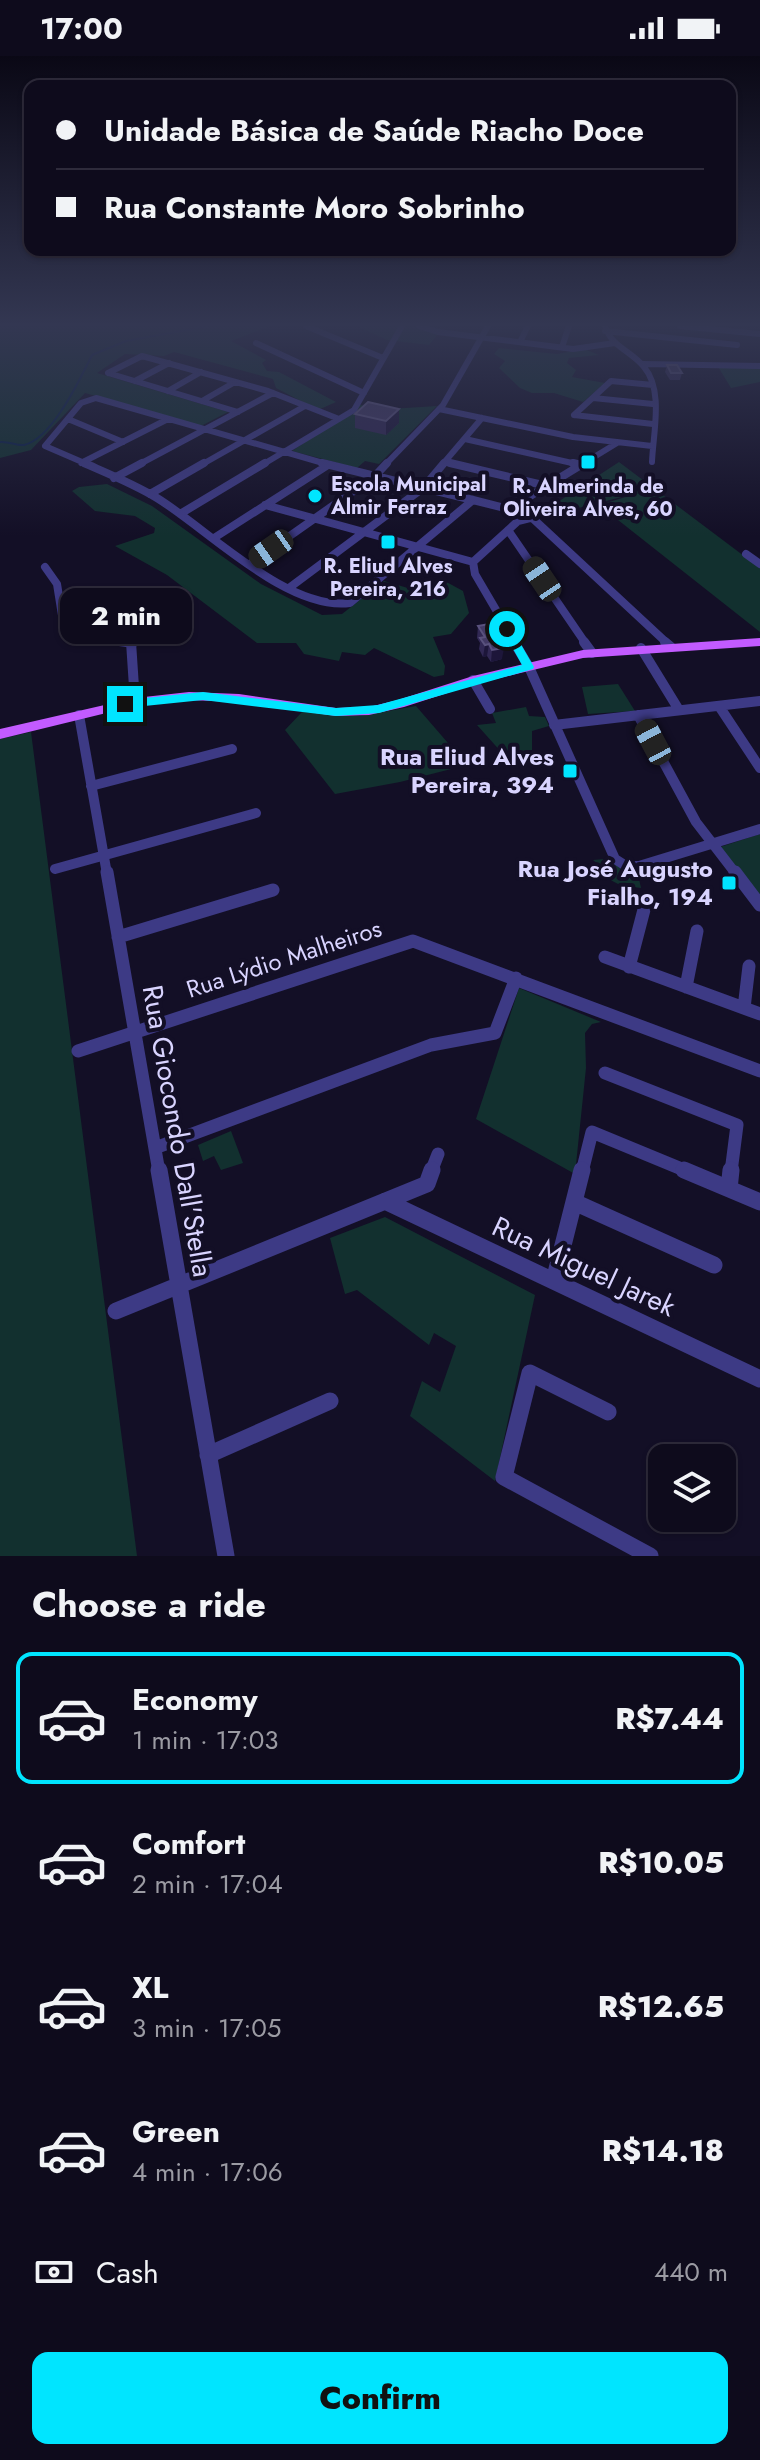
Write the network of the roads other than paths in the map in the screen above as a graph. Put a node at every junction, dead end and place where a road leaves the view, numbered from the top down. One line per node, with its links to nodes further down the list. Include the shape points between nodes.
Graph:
1 (185, 396): 9 (street)
2 (211, 396): 9 (street)
3 (267, 396): 13 (street)
4 (280, 396): 11 (street)
5 (362, 396): 17 (street, via 354,410)
6 (447, 396): 12 (street)
7 (653, 396): 10 (street)
8 (593, 398): 10 (street); 18 (street, via 574,415)
9 (202, 401): 13 (street)
10 (653, 404): 18 (street)
11 (305, 406): 17 (street); 21 (street)
12 (439, 409): 14 (street); 31 (street)
13 (238, 412): 19 (street)
14 (482, 418): 20 (street); 23 (street)
15 (68, 419): 16 (street, via 92,398); 22 (street); 28 (street, via 45,446)
16 (168, 419): 19 (street); 22 (street)
17 (339, 419): 25 (street)
18 (653, 424): 24 (street)
19 (205, 430): 21 (street); 32 (street)
20 (465, 439): 26 (street); 30 (street)
21 (243, 441): 25 (street); 35 (street)
22 (123, 442): 28 (street)
23 (617, 443): 24 (street); 30 (street)
24 (652, 446): 27 (street)
25 (283, 453): 29 (street); 39 (street)
26 (445, 462): 33 (street); 34 (street)
27 (652, 462)
28 (81, 463): 32 (street)
29 (328, 465): 31 (street); 37 (street)
30 (581, 465): 33 (street)
31 (375, 476): 34 (street); 40 (street)
32 (114, 478): 35 (street)
33 (547, 486): 38 (street)
34 (423, 488): 36 (street); 44 (street)
35 (150, 494): 39 (street)
36 (473, 500): 38 (street); 46 (street)
37 (265, 505): 40 (street); 45 (street)
38 (509, 509): 41 (street); 42 (street)
39 (180, 514): 45 (street)
40 (314, 519): 44 (street); 49 (street)
41 (518, 521): 42 (street); 43 (street)
42 (538, 521): 54 (street)
43 (508, 530): 48 (street); 56 (street)
44 (364, 532): 46 (street); 52 (street)
45 (214, 538): 49 (street)
46 (417, 547): 48 (street); 52 (street, via 350,603 338,607)
47 (746, 554): 50 (street)
48 (473, 562): 57 (street)
49 (250, 564): 52 (street)
50 (760, 564)
51 (45, 567): 60 (street, via 57,584 65,634 133,642)
52 (289, 588)
53 (760, 642): 54 (main road)
54 (671, 647): 55 (main road)
55 (641, 648): 56 (main road); 63 (street)
56 (592, 653): 57 (main road)
57 (529, 667): 58 (main road); 66 (street)
58 (473, 680): 60 (main road, via 391,707 355,712 203,696); 62 (street)
59 (760, 701): 61 (street)
60 (135, 702): 64 (main road)
61 (719, 706): 63 (street); 69 (street)
62 (490, 709)
63 (679, 710): 65 (street)
64 (79, 715): 67 (main road); 70 (street, Rua Giocondo Dall'Stella)
65 (638, 715): 66 (street); 73 (street)
66 (554, 725): 73 (street, via 607,846 620,863 639,866)
67 (0, 734)
68 (232, 749): 70 (street)
69 (760, 768)
70 (91, 786): 74 (street, Rua Giocondo Dall'Stella)
71 (256, 813): 74 (street)
72 (760, 829): 73 (street)
73 (711, 844): 78 (street)
74 (103, 856): 75 (street); 80 (street, Rua Giocondo Dall'Stella)
75 (55, 869)
76 (273, 890): 80 (street)
77 (646, 902): 83 (street)
78 (760, 905)
79 (697, 931): 85 (street)
80 (118, 937): 88 (street, Rua Giocondo Dall'Stella)
81 (605, 957): 83 (street)
82 (749, 966): 86 (street)
83 (629, 967): 85 (street)
84 (516, 978): 88 (street, Rua Lýdio Malheiros, via 413,941); 90 (street); 92 (street, via 495,1033 431,1045)
85 (686, 987): 86 (street)
86 (744, 1008): 87 (street)
87 (760, 1014)
88 (134, 1032): 89 (street, Rua Lýdio Malheiros); 92 (street, Rua Giocondo Dall'Stella)
89 (78, 1051)
90 (760, 1071)
91 (605, 1073): 94 (street, via 737,1125)
92 (155, 1148): 100 (street, Rua Giocondo Dall'Stella)
93 (438, 1154): 95 (street, via 427,1184)
94 (729, 1189): 96 (street, via 592,1132); 97 (street)
95 (385, 1201): 99 (street, Rua Miguel Jarek); 100 (street)
96 (574, 1202): 98 (street); 99 (street)
97 (760, 1202)
98 (714, 1265)
99 (554, 1281): 102 (street, Rua Miguel Jarek)
100 (179, 1286): 101 (street); 105 (street, Rua Giocondo Dall'Stella)
101 (116, 1311)
102 (760, 1379)
103 (330, 1401): 105 (street)
104 (608, 1412): 107 (street, via 530,1373 504,1477)
105 (208, 1455): 106 (street, Rua Giocondo Dall'Stella)
106 (226, 1556)
107 (650, 1556)

